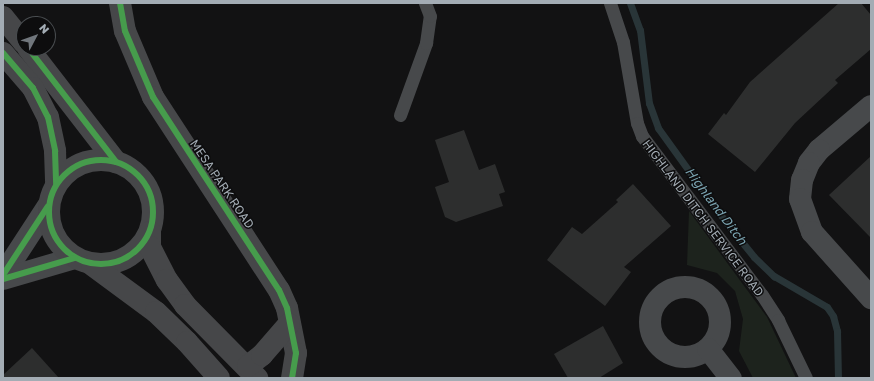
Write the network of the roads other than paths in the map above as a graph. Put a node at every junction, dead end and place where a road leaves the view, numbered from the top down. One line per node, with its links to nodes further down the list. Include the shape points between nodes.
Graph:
1 (120, 3): 18 (main road, MESA PARK ROAD, via 125,31 153,97 182,145 271,275 287,308)
2 (425, 3): 9 (lane, via 430,16 426,43)
3 (610, 3): 24 (lane, HIGHLAND DITCH SERVICE ROAD, via 623,42 637,123 642,136 762,295 778,320)
4 (3, 17): 5 (main road)
5 (16, 33)
6 (3, 53): 11 (main road, via 33,88 48,117 55,151)
7 (34, 56): 10 (main road)
8 (871, 106): 17 (street, via 812,159 802,180 800,199 812,232)
9 (400, 115)
10 (116, 162): 11 (main road, via 99,160 82,163 68,171); 13 (main road, via 132,170 144,182 152,198 154,215)
11 (56, 184): 12 (main road)
12 (48, 206): 14 (main road, via 49,222 54,236 63,249); 15 (street)
13 (150, 232): 14 (main road, via 141,247 127,258 110,264); 20 (main road, via 150,247 166,280 185,306)
14 (84, 261): 16 (street); 21 (main road, via 156,312)
15 (3, 275)
16 (3, 279)
17 (871, 298)
18 (289, 324): 20 (main road, via 262,355); 22 (main road, MESA PARK ROAD, via 296,353)
19 (708, 349): 23 (street)
20 (252, 372)
21 (219, 378)
22 (292, 378)
23 (730, 378)
24 (806, 378)

